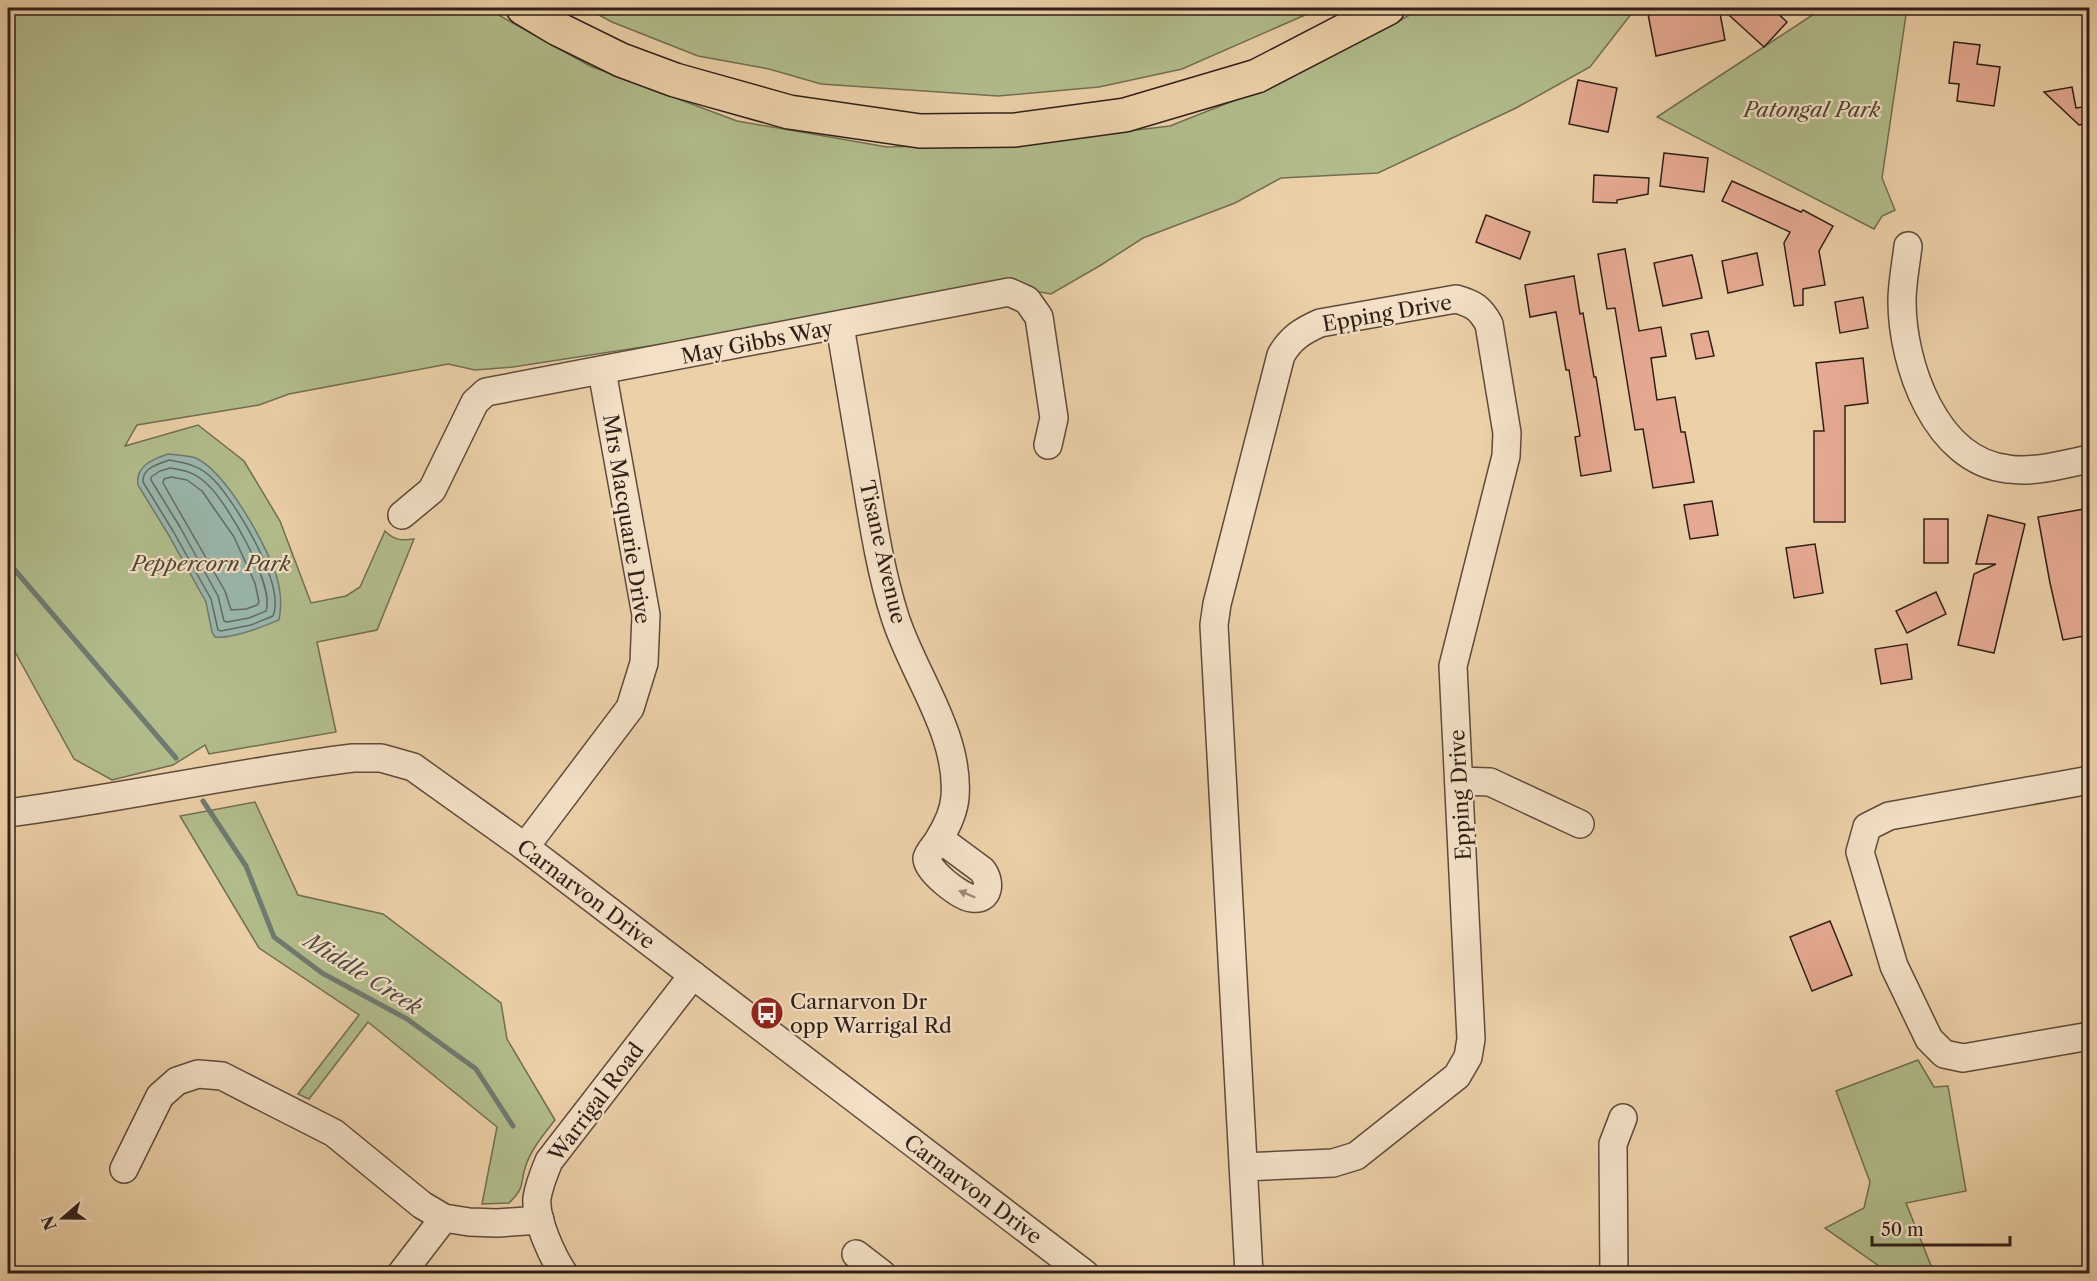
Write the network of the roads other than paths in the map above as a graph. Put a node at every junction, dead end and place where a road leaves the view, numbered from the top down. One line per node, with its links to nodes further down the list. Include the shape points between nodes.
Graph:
1 (523, 8): 2 (main road, via 621,60 675,80 789,112 920,131 1015,130 1125,115 1257,76)
2 (1388, 8)
3 (1908, 246): 7 (street, via 1902,301 1908,350 1929,410 1953,443 1984,464 2008,470)
4 (840, 326): 5 (street, May Gibbs Way); 6 (street, May Gibbs Way, via 1009,292 1027,300 1039,317 1054,418); 13 (street, Tisane Avenue, via 877,545 895,618 947,740 955,770 951,817)
5 (602, 371): 8 (street, May Gibbs Way, via 486,392 476,402 432,490); 14 (street, Mrs Macquarie Drive, via 646,615 644,663 630,708)
6 (1048, 445)
7 (2090, 459)
8 (402, 515)
9 (2090, 780): 16 (street, via 1889,816 1867,827 1860,852 1894,966 1929,1039 1944,1054 1964,1058)
10 (1459, 781): 12 (street, via 1490,782); 18 (street, Epping Drive, via 1471,1039 1468,1057 1457,1076 1356,1156 1332,1163); 18 (street, Epping Drive, via 1453,666 1506,456 1507,433 1489,324 1471,303 1456,299 1320,323 1290,340 1281,355 1217,603 1214,625)
11 (8, 813): 14 (street, Carnarvon Drive, via 310,763 381,758 413,767)
12 (1580, 824)
13 (940, 838)
14 (525, 847): 15 (street, Carnarvon Drive)
15 (693, 975): 21 (street, Warrigal Road, via 549,1161 537,1200); 23 (street, Carnarvon Drive)
16 (2090, 1036)
17 (1623, 1118): 28 (street, via 1613,1144)
18 (1243, 1167): 27 (street, Epping Drive)
19 (124, 1168): 20 (street, via 160,1096 177,1081 198,1074 222,1076 334,1133 422,1205)
20 (444, 1218): 21 (street, via 497,1223); 24 (street)
21 (540, 1220): 25 (street, Warrigal Road)
22 (856, 1254): 26 (street)
23 (1077, 1271)
24 (401, 1274)
25 (564, 1274)
26 (882, 1274)
27 (1249, 1274)
28 (1614, 1274)

